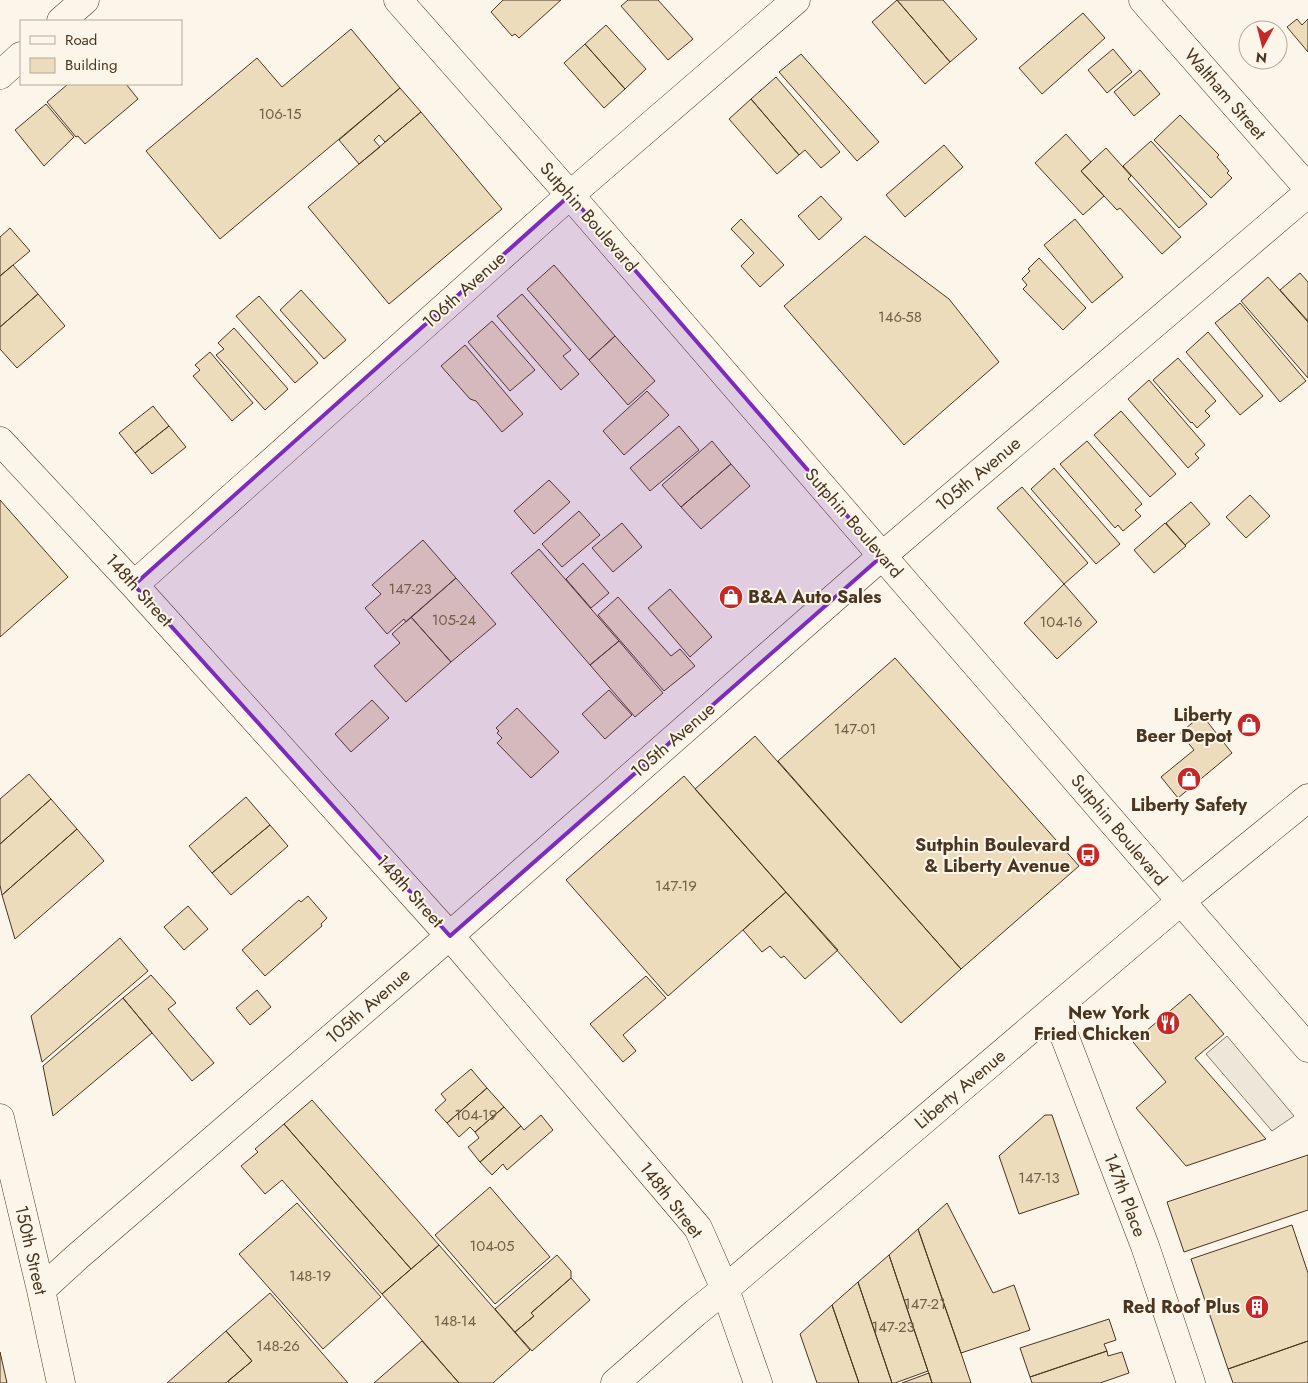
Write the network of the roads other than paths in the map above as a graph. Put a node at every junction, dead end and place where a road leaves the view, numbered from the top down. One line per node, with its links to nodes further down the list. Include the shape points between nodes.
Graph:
1 (85, 0): 5 (street)
2 (398, 0): 10 (street, Sutphin Boulevard)
3 (796, 0): 10 (street, 106th Avenue)
4 (1142, 0): 8 (street, Waltham Street)
5 (62, 20)
6 (20, 57): 7 (street)
7 (0, 75)
8 (1308, 188)
9 (1308, 193): 12 (street, 105th Avenue)
10 (570, 195): 12 (street, Sutphin Boulevard); 13 (street, 106th Avenue)
11 (0, 440): 13 (street, 148th Street)
12 (882, 556): 15 (street, Sutphin Boulevard); 16 (street, 105th Avenue)
13 (134, 584): 16 (street, 148th Street)
14 (1308, 798): 15 (street, Liberty Avenue)
15 (1180, 902): 17 (street, Liberty Avenue); 18 (street, Sutphin Boulevard)
16 (450, 936): 20 (street, 148th Street, via 698,1228); 21 (street, 105th Avenue)
17 (1054, 1009): 20 (street, Liberty Avenue); 25 (street, 147th Place, via 1145,1246)
18 (1308, 1048)
19 (0, 1118): 21 (street, 150th Street)
20 (725, 1289): 23 (street, Liberty Avenue); 24 (street, 148th Street)
21 (41, 1290): 22 (street, 150th Street)
22 (60, 1383)
23 (615, 1383)
24 (758, 1383)
25 (1190, 1383)

